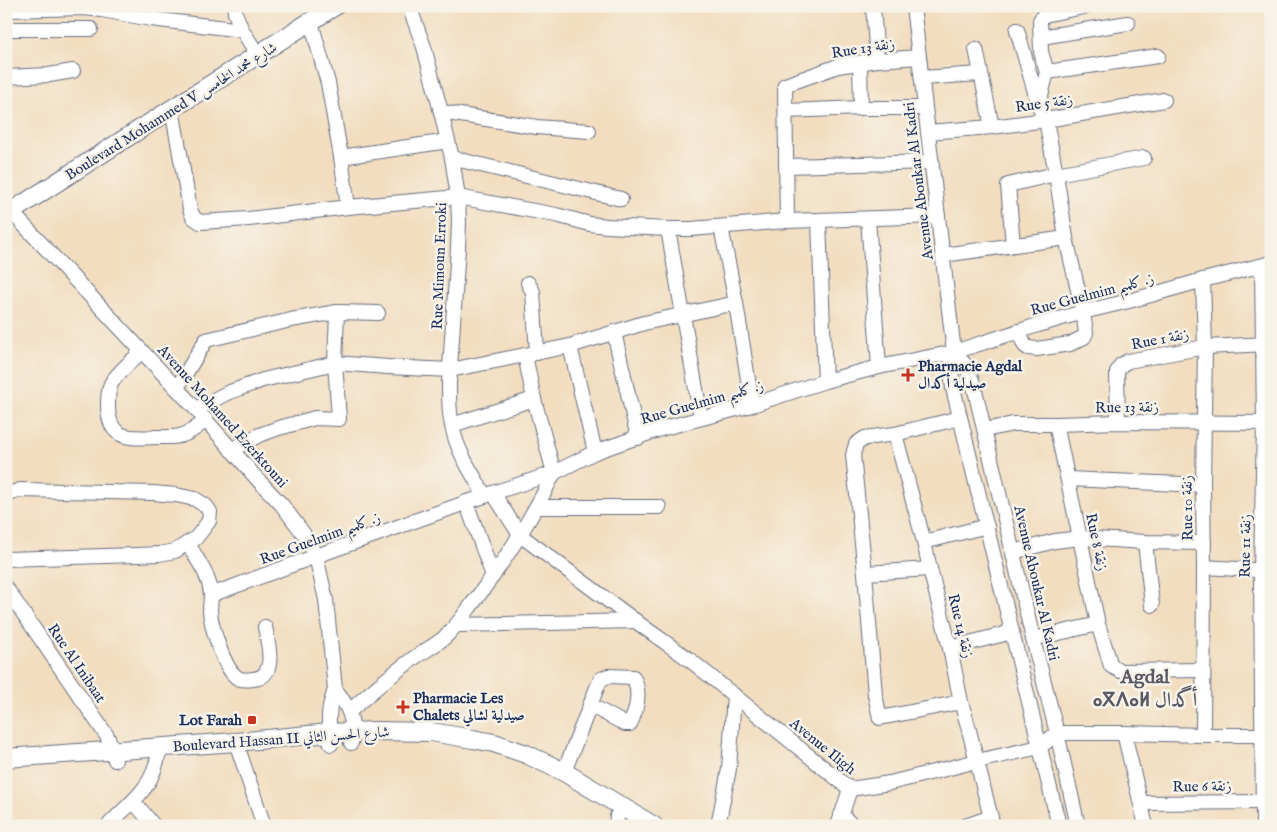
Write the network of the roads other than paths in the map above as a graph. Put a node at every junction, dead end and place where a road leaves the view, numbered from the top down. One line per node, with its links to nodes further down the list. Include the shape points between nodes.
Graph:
1 (235, 6): 13 (street)
2 (335, 6): 9 (main road, Boulevard Mohammed V شارع محمد الخامس)
3 (410, 6): 33 (street, Rue Mimoun Erroki)
4 (873, 6): 20 (street)
5 (913, 6): 19 (street, Avenue Aboukar Al Kadri)
6 (1088, 6): 7 (street)
7 (1067, 8): 15 (street, via 1044,15 1040,20)
8 (6, 10): 13 (street, via 84,8)
9 (311, 22): 17 (main road, Boulevard Mohammed V شارع محمد الخامس); 39 (street, via 328,83)
10 (1128, 23): 15 (street)
11 (6, 29): 12 (street)
12 (91, 29)
13 (242, 30): 17 (street)
14 (1017, 30): 28 (street)
15 (1042, 37): 23 (street, via 1041,52)
16 (976, 49): 24 (street)
17 (258, 55): 31 (main road, Boulevard Mohammed V شارع محمد الخامس)
18 (1158, 56): 23 (street)
19 (919, 57): 20 (street, Rue 13 زنقة); 26 (street, Avenue Aboukar Al Kadri)
20 (878, 60): 21 (street, Rue 13 زنقة)
21 (860, 63): 29 (street); 32 (street, Rue 13 زنقة, via 838,66 785,86)
22 (73, 71): 25 (street)
23 (1047, 72): 28 (street)
24 (980, 74): 26 (street); 35 (street)
25 (6, 78)
26 (922, 78): 30 (street, Avenue Aboukar Al Kadri)
27 (1164, 100): 34 (street, Rue 5 زنقة)
28 (1039, 106): 34 (street)
29 (861, 108): 30 (street); 32 (street)
30 (926, 108): 37 (street, Avenue Aboukar Al Kadri)
31 (172, 109): 47 (street, via 190,209 200,222); 48 (main road, Boulevard Mohammed V شارع محمد الخامس)
32 (786, 111): 43 (street)
33 (441, 112): 36 (street, via 537,127); 38 (street, Rue Mimoun Erroki)
34 (1046, 120): 35 (street, Rue 5 زنقة); 44 (street)
35 (992, 127): 37 (street, Rue 5 زنقة)
36 (589, 131)
37 (928, 132): 42 (street, Avenue Aboukar Al Kadri)
38 (448, 141): 39 (street); 40 (street, Rue Mimoun Erroki)
39 (341, 157): 47 (street)
40 (452, 158): 45 (street, Rue Mimoun Erroki); 46 (street)
41 (1144, 158): 44 (street)
42 (932, 162): 43 (street); 49 (street, Avenue Aboukar Al Kadri)
43 (786, 166): 51 (street)
44 (1056, 174): 55 (street); 56 (street, via 1008,185)
45 (458, 197): 47 (street); 54 (street, via 590,224); 76 (street, Rue Mimoun Erroki)
46 (621, 199)
47 (348, 207)
48 (8, 211): 71 (street, Avenue Mohamed Ezerktouni)
49 (938, 216): 50 (street); 57 (street, Avenue Aboukar Al Kadri)
50 (868, 219): 52 (street); 75 (street)
51 (787, 221): 52 (street); 53 (street)
52 (819, 221): 77 (street)
53 (721, 226): 54 (street); 61 (street)
54 (668, 229): 65 (street)
55 (1066, 238): 56 (street); 63 (street)
56 (1013, 245): 57 (street)
57 (943, 255): 72 (street, Avenue Aboukar Al Kadri)
58 (1266, 265): 59 (street, Rue Guelmim ز. كلميم); 68 (street, Rue 11 زنقة)
59 (1202, 280): 63 (street, Rue Guelmim ز. كلميم); 70 (street, Rue 10 زنقة)
60 (528, 283): 73 (street, via 533,292)
61 (736, 304): 65 (street); 80 (street)
62 (337, 312): 64 (street); 74 (street); 78 (street, via 206,340)
63 (1083, 312): 66 (street, Rue Guelmim ز. كلميم); 66 (street, via 1085,336 1070,344 1028,348)
64 (378, 313)
65 (682, 315): 67 (street); 82 (street)
66 (1018, 331): 72 (street, Rue Guelmim ز. كلميم)
67 (614, 332): 69 (street); 92 (street)
68 (1266, 344): 70 (street); 87 (street, Rue 11 زنقة)
69 (570, 346): 73 (street); 94 (street)
70 (1205, 347): 85 (street, Rue 1 زنقة, via 1121,365 1117,372); 86 (street, Rue 10 زنقة)
71 (142, 351): 78 (street, Avenue Mohamed Ezerktouni); 84 (street, via 110,385 108,418 114,429 121,436 173,438 192,431)
72 (954, 352): 75 (street, Rue Guelmim ز. كلميم); 83 (street, Avenue Aboukar Al Kadri, via 951,370); 90 (street, Avenue Aboukar Al Kadri, via 971,376)
73 (531, 354): 76 (street); 79 (street)
74 (336, 363): 76 (street); 81 (street, via 263,380); 93 (street, via 339,419 315,418 279,428)
75 (879, 367): 77 (street, Rue Guelmim ز. كلميم)
76 (450, 370): 89 (street, Rue Mimoun Erroki)
77 (825, 381): 80 (street, Rue Guelmim ز. كلميم)
78 (177, 388): 81 (street, Avenue Mohamed Ezerktouni)
79 (534, 398): 89 (street); 95 (street)
80 (752, 405): 82 (street, Rue Guelmim ز. كلميم)
81 (196, 409): 84 (street, Avenue Mohamed Ezerktouni)
82 (700, 418): 92 (street, Rue Guelmim ز. كلميم)
83 (960, 418): 91 (street); 103 (street, Avenue Aboukar Al Kadri)
84 (206, 420): 93 (street, Avenue Mohamed Ezerktouni)
85 (1118, 422): 86 (street, Rue 13 زنقة); 88 (street, Rue 13 زنقة)
86 (1204, 422): 87 (street, Rue 13 زنقة); 97 (street, Rue 10 زنقة)
87 (1267, 423): 115 (street, Rue 11 زنقة)
88 (1056, 424): 90 (street, Rue 13 زنقة, via 1013,424); 96 (street, Rue 8 زنقة)
89 (452, 425): 98 (street, Rue Mimoun Erroki, via 460,451)
90 (985, 430): 110 (street, Avenue Aboukar Al Kadri)
91 (895, 434): 106 (street, Rue 14 زنقة); 116 (street, via 865,438 856,444 853,455)
92 (638, 438): 94 (street, Rue Guelmim ز. كلميم)
93 (231, 450): 111 (street, Avenue Mohamed Ezerktouni, via 282,505)
94 (595, 452): 95 (street, Rue Guelmim ز. كلميم)
95 (554, 473): 98 (street, Rue Guelmim ز. كلميم); 101 (street)
96 (1068, 479): 97 (street); 105 (street, Rue 8 زنقة)
97 (1203, 485): 109 (street, Rue 10 زنقة)
98 (489, 494): 100 (street, Rue Guelmim ز. كلميم); 104 (street, Avenue Iligh)
99 (6, 497): 108 (street, via 20,490 153,493 195,499 210,512 209,521)
100 (466, 502): 111 (street, Rue Guelmim ز. كلميم); 117 (street)
101 (537, 507): 102 (street); 104 (street)
102 (659, 507)
103 (986, 526): 106 (street); 125 (street, Avenue Aboukar Al Kadri)
104 (520, 535): 117 (street); 121 (street, Avenue Iligh)
105 (1080, 538): 107 (street); 110 (street); 122 (street, Rue 8 زنقة)
106 (924, 542): 114 (street, Rue 14 زنقة)
107 (1145, 542): 109 (street); 120 (street)
108 (188, 543): 112 (street, via 175,551 160,554); 119 (street, via 205,570)
109 (1204, 544): 113 (street, Rue 10 زنقة)
110 (1013, 552): 126 (street, Avenue Aboukar Al Kadri)
111 (316, 556): 119 (street, Rue Guelmim ز. كلميم); 129 (street, Avenue Mohamed Ezerktouni, via 326,600)
112 (6, 559)
113 (1204, 567): 115 (street); 128 (street, Rue 10 زنقة)
114 (930, 569): 116 (street); 127 (street, Rue 14 زنقة)
115 (1266, 571): 137 (street, Rue 11 زنقة)
116 (865, 573): 131 (street, via 875,695 880,718)
117 (493, 576): 123 (street)
118 (6, 588): 143 (street, Rue Al Inibaat, via 107,736)
119 (211, 595): 124 (street, via 210,611 215,635 224,660 235,676 248,679 266,675 270,651)
120 (1152, 605)
121 (636, 621): 123 (street); 130 (street, Avenue Iligh)
122 (1098, 624): 126 (street); 128 (street, Rue 8 زنقة, via 1111,666 1121,672)
123 (457, 625): 133 (street, via 377,686)
124 (265, 627)
125 (1012, 632): 127 (street); 141 (street, Avenue Aboukar Al Kadri)
126 (1033, 639): 134 (street, Avenue Aboukar Al Kadri)
127 (950, 648): 131 (street, Rue 14 زنقة)
128 (1204, 670): 136 (street, Rue 10 زنقة)
129 (336, 689): 133 (street, Avenue Mohamed Ezerktouni); 139 (street, Avenue Mohamed Ezerktouni, via 330,706)
130 (734, 695): 148 (street, Avenue Iligh); 160 (street, via 729,769)
131 (961, 702): 145 (street, Rue 14 زنقة)
132 (590, 705): 147 (street)
133 (350, 711): 138 (street, Avenue Mohamed Ezerktouni)
134 (1057, 733): 135 (street); 141 (street, Avenue Iligh); 164 (street, Avenue Aboukar Al Kadri)
135 (1124, 733): 136 (street); 151 (street)
136 (1203, 735): 137 (street)
137 (1267, 735): 150 (street, Rue 11 زنقة)
138 (352, 738): 139 (main road, Boulevard Hassan II شارع الحسن الثاني); 147 (main road, Boulevard Hassan II شارع الحسن الثاني, via 376,731 431,732 494,743); 152 (main road, Boulevard Hassan II شارع الحسن الثاني, via 417,742 503,757 559,782)
139 (330, 739): 140 (main road, Boulevard Hassan II شارع الحسن الثاني)
140 (237, 746): 142 (main road, Boulevard Hassan II شارع الحسن الثاني); 157 (street)
141 (1040, 747): 145 (street, Avenue Iligh); 163 (street, Avenue Aboukar Al Kadri)
142 (159, 752): 143 (main road, Boulevard Hassan II شارع الحسن الثاني); 149 (street, via 150,780)
143 (114, 755): 144 (main road, Boulevard Hassan II شارع الحسن الثاني); 146 (main road, Boulevard Hassan II شارع الحسن الثاني)
144 (6, 758)
145 (977, 761): 148 (street, Avenue Iligh); 154 (street, Rue 14 زنقة)
146 (6, 766)
147 (564, 772): 159 (main road, Boulevard Hassan II شارع الحسن الثاني)
148 (850, 790): 153 (street)
149 (132, 802): 155 (street); 156 (street)
150 (1263, 802): 151 (street, Rue 6 زنقة); 166 (street, Rue 11 زنقة)
151 (1141, 803): 165 (street)
152 (616, 821): 158 (main road, Boulevard Hassan II شارع الحسن الثاني)
153 (840, 821): 161 (street)
154 (992, 821): 162 (street)
155 (108, 826)
156 (154, 826)
157 (264, 826)
158 (633, 826)
159 (654, 826)
160 (718, 826)
161 (854, 826)
162 (965, 826)
163 (1059, 826)
164 (1078, 826)
165 (1146, 826)
166 (1263, 826)

